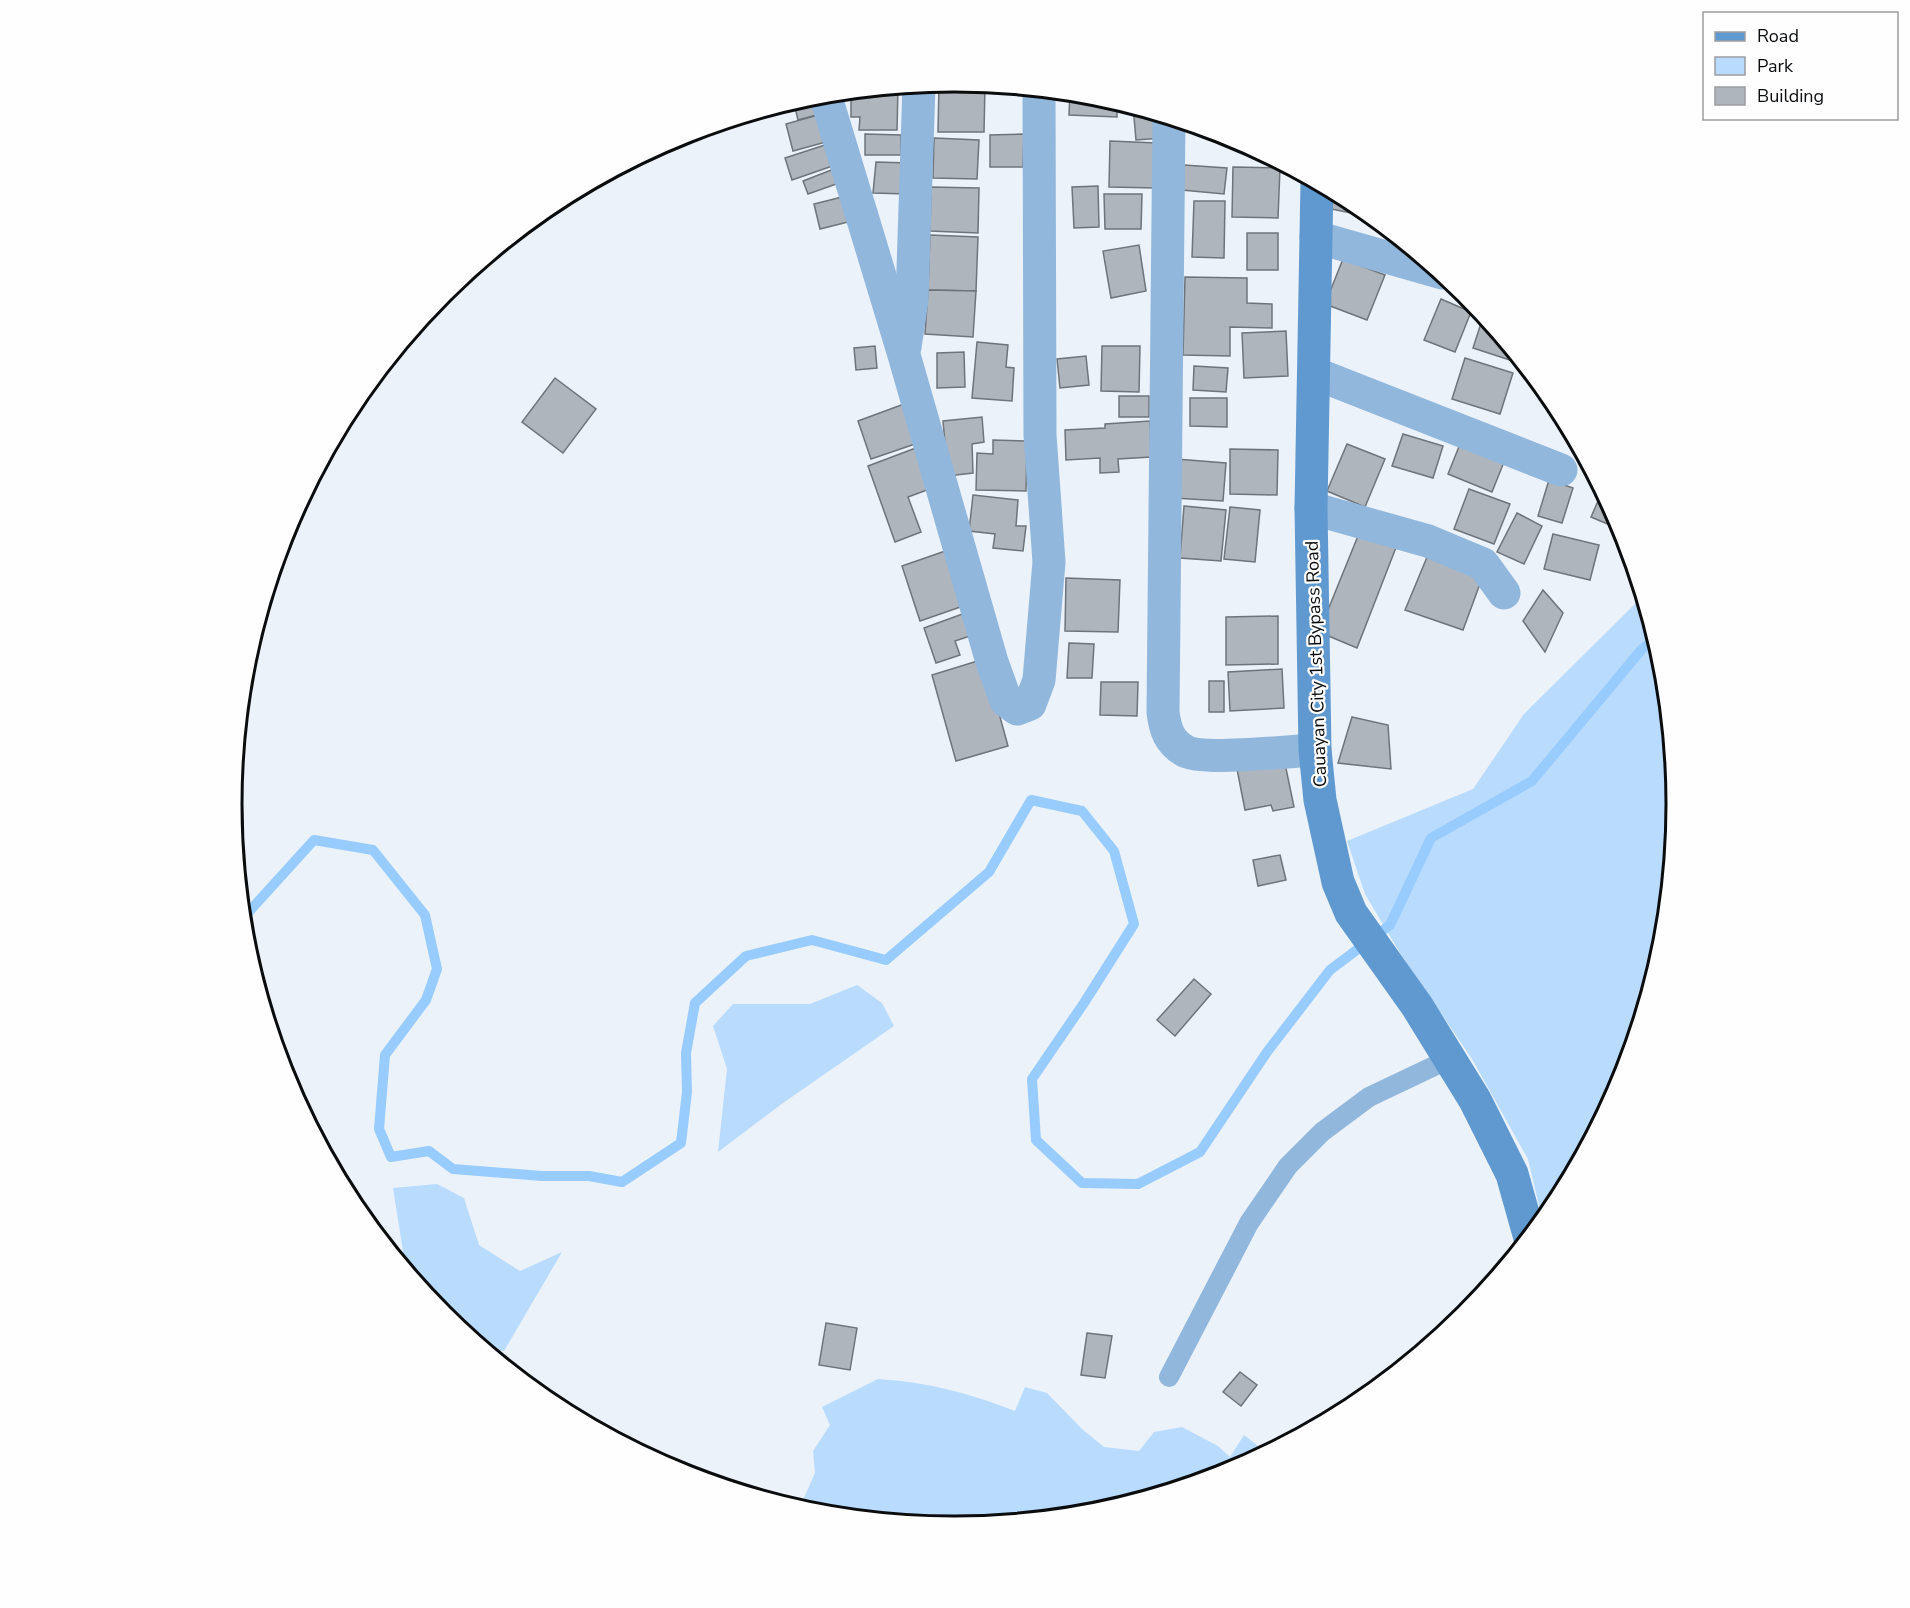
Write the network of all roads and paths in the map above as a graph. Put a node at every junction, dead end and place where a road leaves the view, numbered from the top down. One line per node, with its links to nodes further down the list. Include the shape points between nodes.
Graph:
1 (919, 93): 8 (street, via 912,300)
2 (1040, 97): 8 (street, via 1040,435 1049,562 1039,680 1034,698 1024,708 1010,706 994,671)
3 (828, 103): 8 (street)
4 (1169, 125): 13 (street, via 1163,712 1166,730 1176,744 1196,755)
5 (1317, 191): 6 (main road, Cauayan City 1st Bypass Road)
6 (1316, 237): 7 (street); 9 (main road, Cauayan City 1st Bypass Road)
7 (1425, 268)
8 (904, 355)
9 (1314, 373): 10 (street); 11 (main road, Cauayan City 1st Bypass Road)
10 (1561, 470)
11 (1311, 508): 12 (street, via 1428,541 1483,564); 13 (main road, Cauayan City 1st Bypass Road)
12 (1504, 593)
13 (1315, 750): 14 (main road, Cauayan City 1st Bypass Road, via 1320,800 1338,882 1351,914 1417,1006)
14 (1449, 1059): 15 (main road, Cauayan City 1st Bypass Road, via 1475,1100 1512,1174); 16 (lane, via 1369,1097 1322,1132 1288,1166 1249,1223)
15 (1527, 1228)
16 (1169, 1377)

